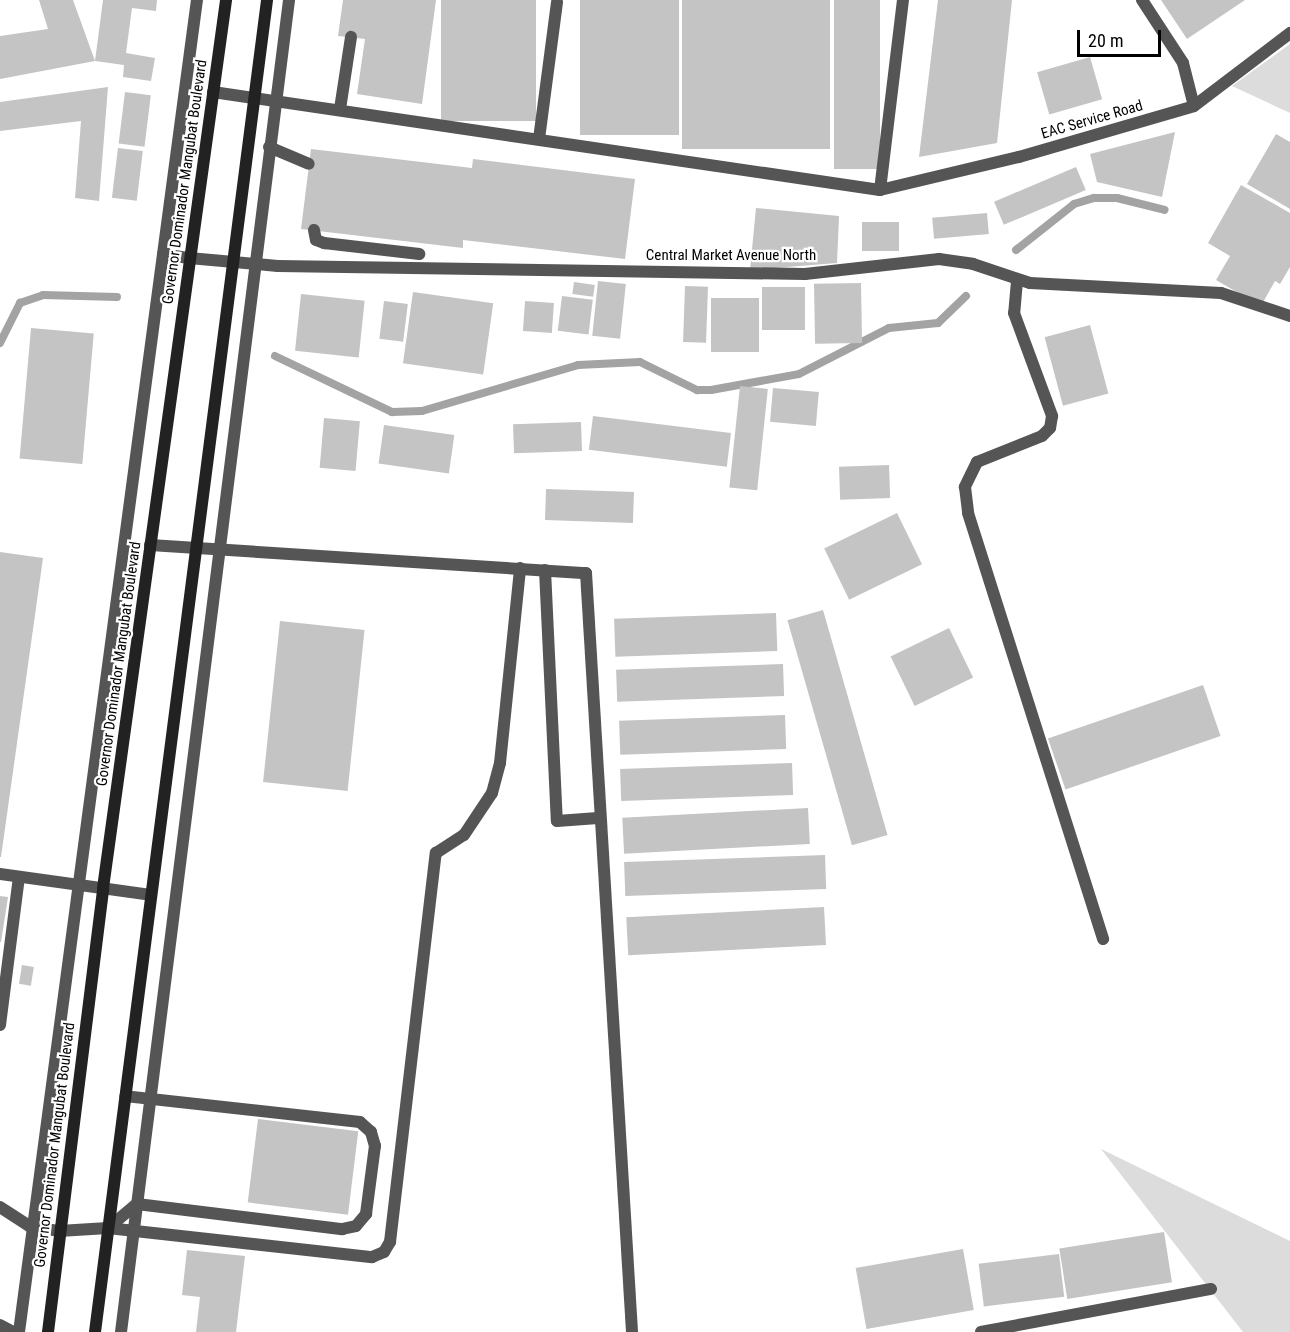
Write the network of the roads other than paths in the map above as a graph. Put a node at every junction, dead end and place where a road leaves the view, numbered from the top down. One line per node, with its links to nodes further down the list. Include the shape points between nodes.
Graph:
1 (197, 0): 20 (street, Governor Dominador Mangubat Boulevard)
2 (226, 0): 10 (main road, Governor Dominador Mangubat Boulevard)
3 (267, 0): 11 (main road)
4 (289, 0): 12 (street)
5 (903, 0): 18 (street)
6 (1142, 0): 13 (street, via 1183,63)
7 (557, 2): 15 (street)
8 (1290, 33): 13 (street, EAC Service Road)
9 (351, 37): 14 (street)
10 (213, 92): 11 (street); 21 (main road, Governor Dominador Mangubat Boulevard)
11 (254, 96): 12 (street); 22 (main road)
12 (275, 99): 14 (street); 16 (street)
13 (1194, 106): 18 (street, EAC Service Road, via 1019,157)
14 (340, 109): 15 (street)
15 (539, 139): 18 (street)
16 (269, 147): 17 (street); 23 (street)
17 (309, 164)
18 (880, 190)
19 (314, 230): 24 (street, via 316,240 324,243 420,248)
20 (163, 254): 21 (street, Central Market Avenue North); 35 (street, Governor Dominador Mangubat Boulevard)
21 (189, 258): 22 (street, Central Market Avenue North); 27 (main road, Governor Dominador Mangubat Boulevard)
22 (232, 263): 23 (street, Central Market Avenue North); 28 (main road)
23 (253, 264): 24 (street, Central Market Avenue North); 29 (street)
24 (419, 268): 25 (street, Central Market Avenue North, via 805,274 939,259 973,264)
25 (1012, 279): 26 (street, Central Market Avenue North, via 1194,289 1221,293); 38 (street, via 1014,313 1052,416 1050,428 1042,436 977,462 965,487 968,513)
26 (1290, 316)
27 (150, 545): 28 (street); 36 (main road, Governor Dominador Mangubat Boulevard)
28 (196, 549): 29 (street); 37 (main road)
29 (218, 550): 30 (street); 41 (street)
30 (520, 568): 31 (street); 47 (street, via 500,763 492,793 464,835 436,853 390,1242 384,1252 372,1257)
31 (545, 570): 32 (street, via 586,573); 32 (street, via 557,821)
32 (598, 818): 56 (street)
33 (0, 874): 34 (street)
34 (19, 877): 35 (street); 39 (street)
35 (78, 885): 36 (street); 44 (street, Governor Dominador Mangubat Boulevard)
36 (103, 888): 37 (street); 46 (main road, Governor Dominador Mangubat Boulevard)
37 (151, 895): 40 (main road)
38 (1102, 939)
39 (0, 1025)
40 (125, 1096): 41 (street); 45 (main road)
41 (150, 1099): 42 (street); 42 (street, via 360,1122 371,1132 375,1146 366,1214 349,1227)
42 (137, 1204): 45 (street); 47 (street)
43 (0, 1207): 44 (street)
44 (32, 1227): 46 (street); 52 (street, Governor Dominador Mangubat Boulevard)
45 (108, 1228): 46 (street); 47 (street); 54 (main road)
46 (59, 1231): 53 (main road, Governor Dominador Mangubat Boulevard)
47 (134, 1231): 55 (street)
48 (1211, 1289): 50 (street)
49 (0, 1325): 51 (street)
50 (1020, 1329): 57 (street)
51 (13, 1332)
52 (19, 1332)
53 (48, 1332)
54 (95, 1332)
55 (121, 1332)
56 (632, 1332)
57 (981, 1332)

